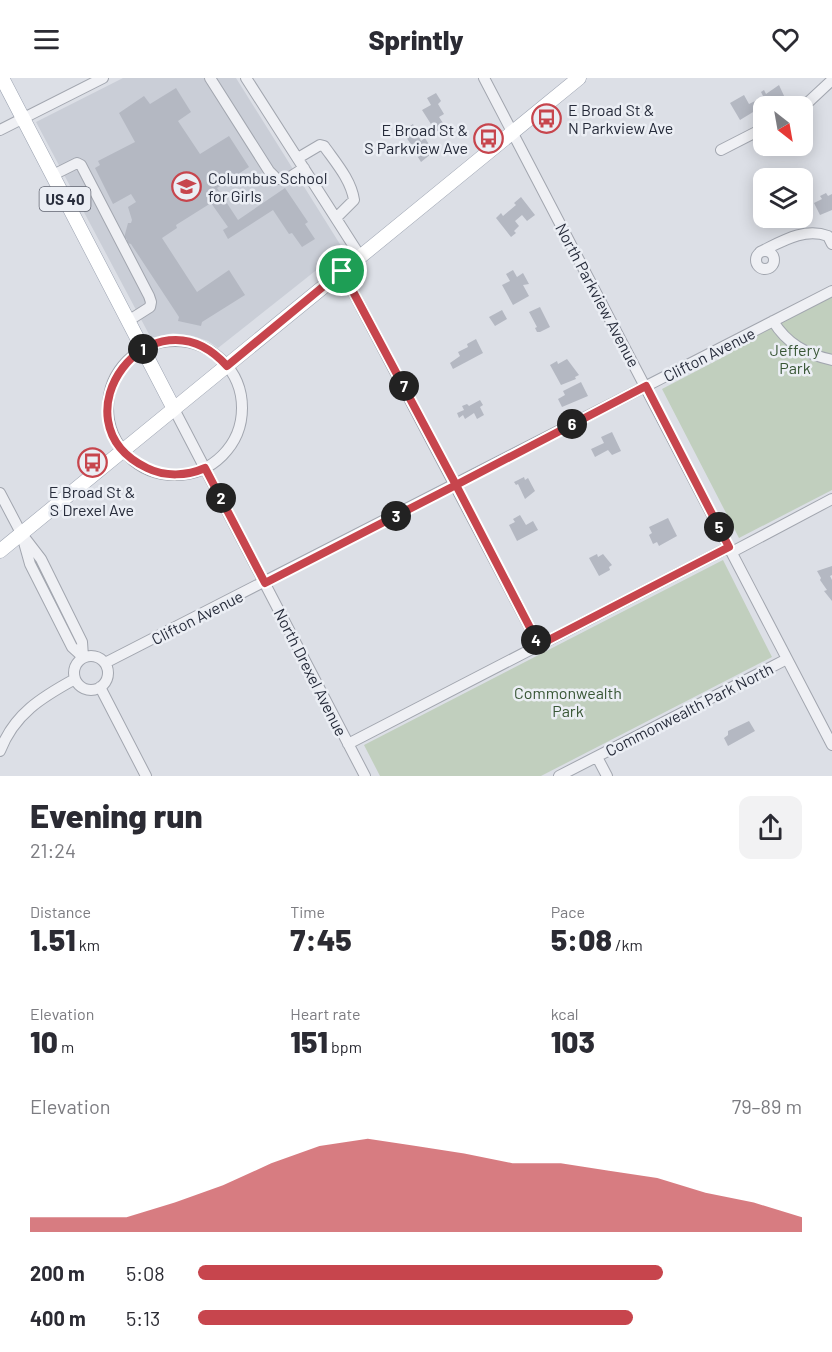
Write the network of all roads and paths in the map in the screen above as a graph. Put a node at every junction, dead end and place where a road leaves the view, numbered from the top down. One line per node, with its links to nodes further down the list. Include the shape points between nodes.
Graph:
1 (2, 78): 9 (main road, US 40)
2 (103, 78): 9 (street)
3 (210, 78): 15 (street, via 277,179 286,179)
4 (246, 78): 14 (street)
5 (484, 78): 11 (street, North Parkview Avenue)
6 (579, 78): 11 (main road)
7 (832, 80): 8 (street)
8 (813, 98)
9 (23, 119): 10 (street); 16 (main road, US 40)
10 (0, 130)
11 (513, 133): 20 (main road); 28 (street, North Parkview Avenue)
12 (753, 134): 13 (street)
13 (721, 150)
14 (298, 158): 15 (street); 17 (street, via 320,144 346,177 354,200)
15 (304, 168): 17 (street)
16 (53, 175): 23 (main road, US 40); 23 (street, via 77,163 86,174 151,302 150,307)
17 (336, 218): 20 (street)
18 (832, 242): 19 (street, via 828,236 811,233)
19 (760, 252)
20 (360, 256): 21 (main road)
21 (342, 271): 27 (main road); 32 (street)
22 (832, 291): 24 (street, Clifton Avenue)
23 (128, 321): 25 (main road, US 40)
24 (773, 321): 26 (street, via 793,345); 28 (street, Clifton Avenue)
25 (143, 349): 27 (street, via 165,342 188,342 209,350); 29 (main road, US 40); 30 (street, via 123,367 111,387 110,426)
26 (832, 360)
27 (227, 366): 29 (main road); 31 (street, via 240,392 241,422 228,449)
28 (646, 386): 32 (street, Clifton Avenue); 36 (street, North Parkview Avenue)
29 (174, 409): 30 (main road); 31 (street, North Drexel Avenue)
30 (123, 450): 31 (street, via 140,465 161,473 193,473); 35 (main road)
31 (205, 468): 38 (street, North Drexel Avenue)
32 (456, 485): 38 (street, Clifton Avenue); 39 (street)
33 (0, 493): 35 (street)
34 (832, 499): 36 (street)
35 (21, 533): 37 (main road); 40 (street, via 30,564 72,647)
36 (731, 549): 39 (street); 41 (street, North Parkview Avenue)
37 (0, 551)
38 (265, 583): 42 (street, Clifton Avenue); 45 (street, North Drexel Avenue)
39 (539, 645): 45 (street)
40 (83, 657): 42 (street, via 97,656); 43 (street, via 74,667)
41 (787, 659): 46 (street, North Parkview Avenue); 48 (street, Commonwealth Park North)
42 (105, 663): 44 (street, via 108,674)
43 (75, 679): 44 (street, via 82,688); 47 (street, via 25,711)
44 (100, 687): 49 (street)
45 (348, 744): 50 (street, North Drexel Avenue)
46 (832, 745)
47 (0, 751)
48 (597, 757): 51 (street, Commonwealth Park North); 52 (street)
49 (146, 776)
50 (365, 776)
51 (559, 776)
52 (607, 776)

